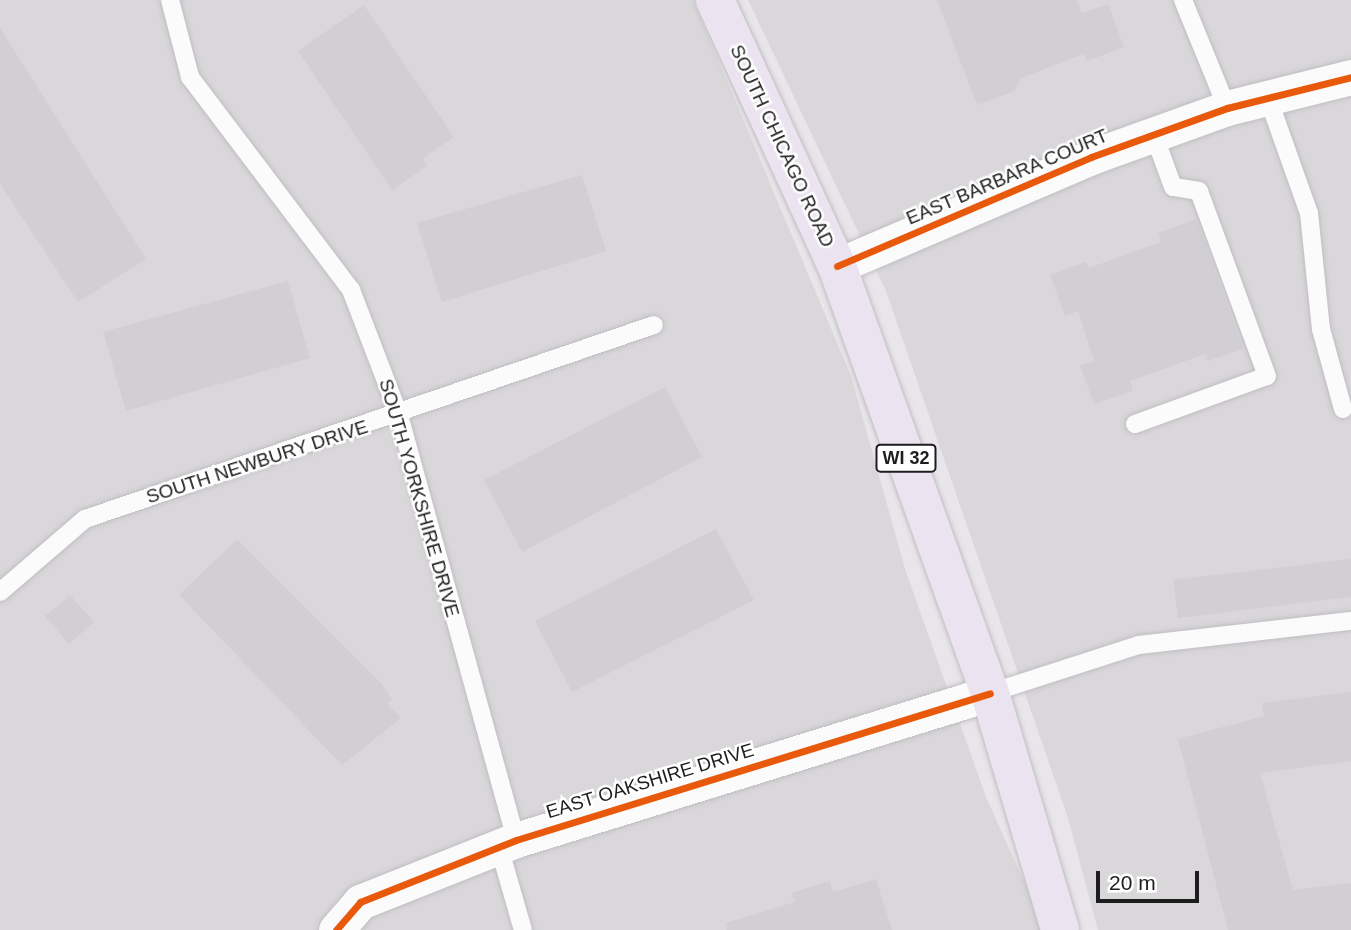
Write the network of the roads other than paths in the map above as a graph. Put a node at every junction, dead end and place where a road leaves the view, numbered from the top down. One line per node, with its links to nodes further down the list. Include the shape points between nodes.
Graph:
1 (170, 0): 11 (lane, SOUTH YORKSHIRE DRIVE, via 190,77 351,290)
2 (715, 0): 8 (main road, SOUTH CHICAGO ROAD / WI 32)
3 (1183, 0): 6 (lane)
4 (1351, 76): 5 (street, EAST BARBARA COURT)
5 (1268, 98): 6 (street, EAST BARBARA COURT); 10 (lane, via 1309,213 1321,329)
6 (1227, 108): 7 (street, EAST BARBARA COURT)
7 (1154, 135): 8 (street, EAST BARBARA COURT); 12 (lane, via 1173,187 1199,191 1267,376)
8 (837, 266): 15 (main road, SOUTH CHICAGO ROAD / WI 32)
9 (654, 325): 11 (lane, SOUTH NEWBURY DRIVE)
10 (1343, 409)
11 (399, 415): 13 (lane, SOUTH NEWBURY DRIVE, via 85,519); 16 (lane, SOUTH YORKSHIRE DRIVE)
12 (1135, 424)
13 (0, 592)
14 (1351, 621): 15 (lane, via 1139,645)
15 (990, 693): 16 (street, EAST OAKSHIRE DRIVE); 19 (main road, SOUTH CHICAGO ROAD / WI 32)
16 (508, 843): 17 (street, EAST OAKSHIRE DRIVE, via 360,902); 18 (lane, SOUTH YORKSHIRE DRIVE)
17 (336, 930)
18 (523, 930)
19 (1060, 930)

